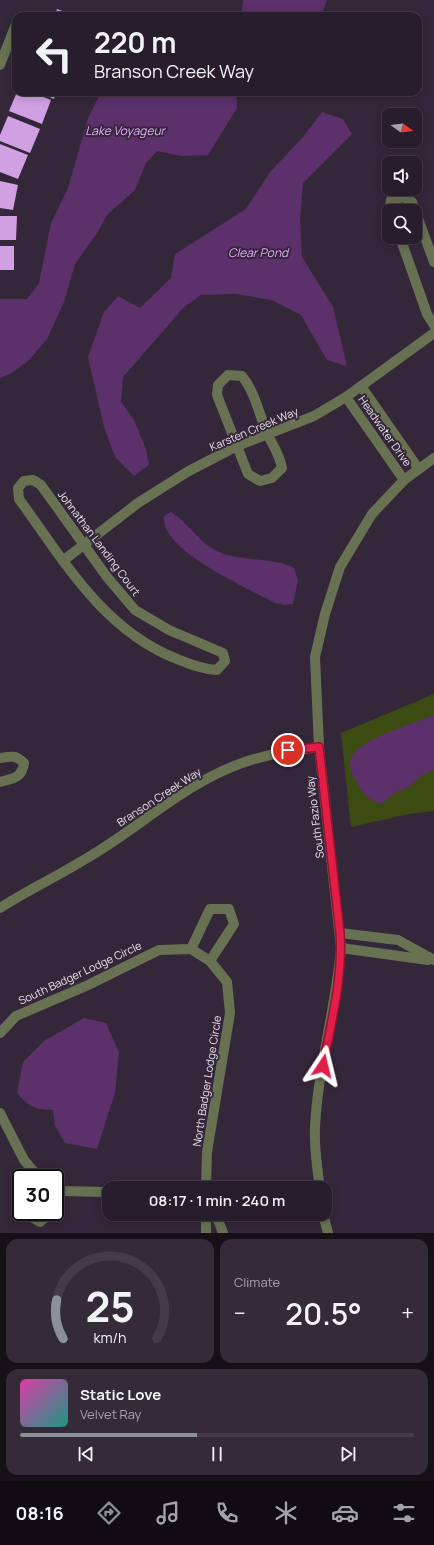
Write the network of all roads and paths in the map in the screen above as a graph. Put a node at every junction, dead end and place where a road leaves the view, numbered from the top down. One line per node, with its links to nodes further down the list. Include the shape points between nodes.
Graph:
1 (12, 34): 2 (street)
2 (0, 65)
3 (391, 204): 4 (street, via 391,200 404,197)
4 (413, 204)
5 (422, 229): 7 (street)
6 (402, 244): 8 (street, via 427,314)
7 (434, 262)
8 (434, 325)
9 (434, 333): 10 (street, Karsten Creek Way)
10 (361, 386): 11 (street, Karsten Creek Way); 15 (street, Headwater Drive)
11 (346, 397): 12 (street, Karsten Creek Way, via 314,416); 16 (street, Headwater Drive)
12 (268, 434): 13 (street, Karsten Creek Way); 13 (street, via 279,455 282,468 272,478 260,481 248,474); 13 (street, via 250,385 242,376 228,375 218,385 217,395)
13 (238, 446): 17 (street, Karsten Creek Way, via 187,472 144,499)
14 (434, 458): 15 (street, South Fazio Way)
15 (418, 468): 16 (street, South Fazio Way)
16 (404, 480): 19 (street, South Fazio Way, via 372,514 340,567 325,614 315,657)
17 (83, 545): 18 (street, Karsten Creek Way); 18 (street, Johnathan Landing Court, via 41,485 33,480 24,481 18,488 19,499); 18 (street, Johnathan Landing Court, via 134,610 169,630 223,653 225,661 217,670 204,670 157,651 120,626 89,596)
18 (64, 560)
19 (319, 747): 22 (street, Branson Creek Way, via 288,750 241,763 199,783 88,858); 25 (street, South Fazio Way)
20 (0, 758): 21 (street, via 18,757 24,763 23,772 16,778)
21 (0, 782)
22 (23, 893): 23 (street, Branson Creek Way); 24 (street, Branson Creek Way)
23 (0, 900)
24 (0, 908)
25 (340, 933): 26 (street, South Fazio Way); 28 (street, via 398,940)
26 (341, 948): 28 (street); 34 (street, South Fazio Way, via 315,1127)
27 (191, 949): 29 (street, North Badger Lodge Circle); 29 (street, via 210,909 229,909 234,924); 30 (street, South Badger Lodge Circle, via 159,950 86,986 16,1016)
28 (434, 960)
29 (210, 961): 33 (street, North Badger Lodge Circle, via 227,982 230,1013 207,1152)
30 (0, 1033)
31 (0, 1113): 32 (street, via 24,1160)
32 (32, 1169)
33 (206, 1181)
34 (319, 1181)
35 (64, 1189): 36 (street)
36 (102, 1192)
37 (206, 1221): 40 (street)
38 (219, 1221): 41 (street)
39 (325, 1221): 42 (street)
40 (206, 1233)
41 (223, 1233)
42 (328, 1233)

